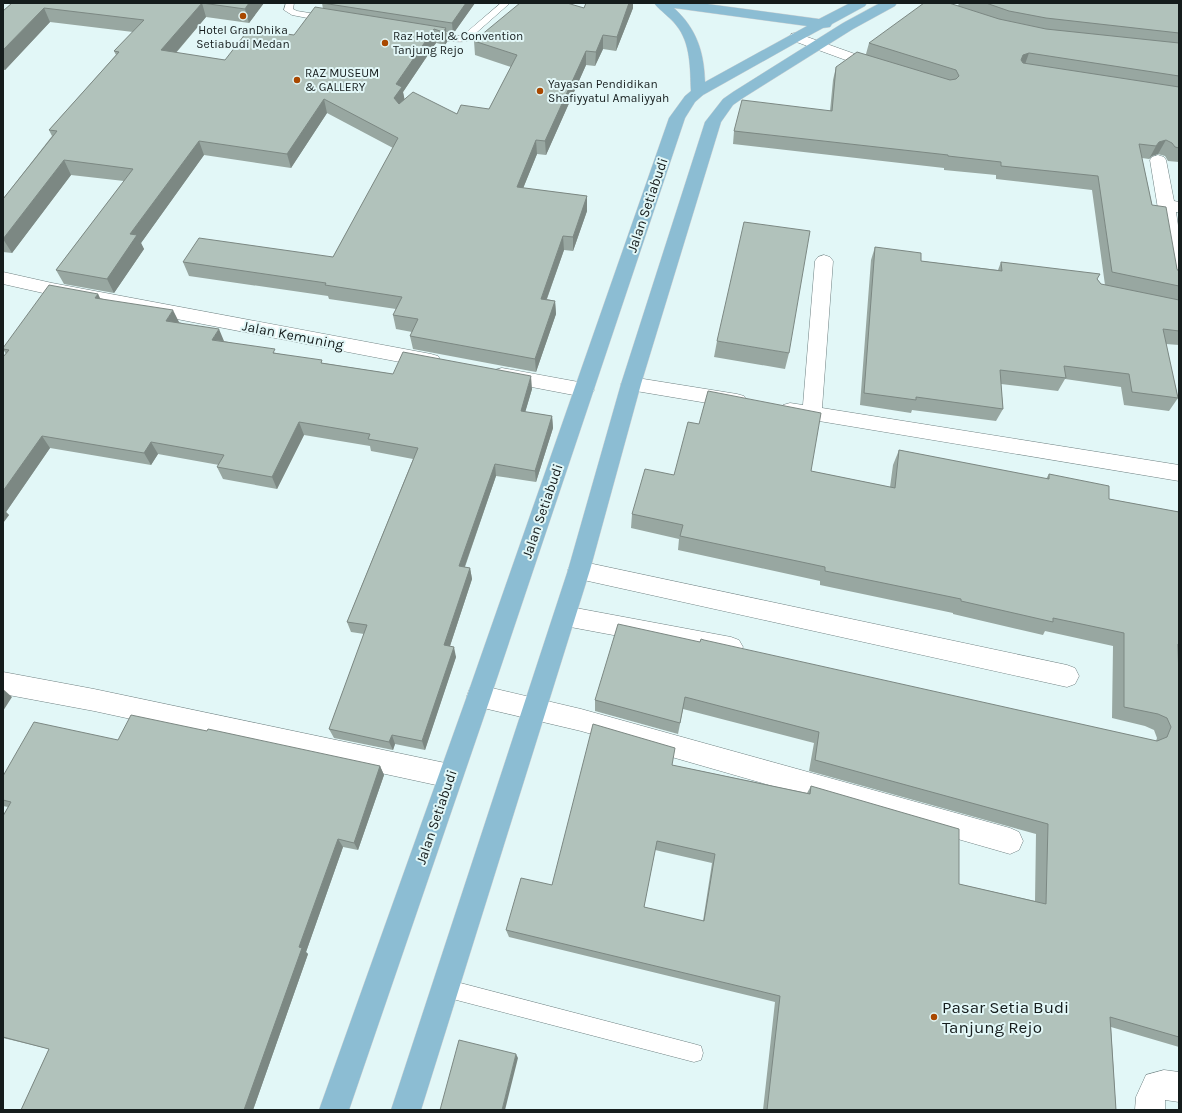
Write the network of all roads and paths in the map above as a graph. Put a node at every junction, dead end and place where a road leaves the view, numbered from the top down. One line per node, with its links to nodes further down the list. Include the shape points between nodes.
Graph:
1 (290, 3): 9 (lane, via 288,10 295,13)
2 (506, 3): 11 (lane, via 464,39)
3 (661, 3): 15 (main road, via 682,23 694,46)
4 (670, 3): 10 (main road)
5 (890, 3): 7 (main road, Jalan Setiabudi)
6 (823, 8): 8 (main road)
7 (864, 8): 8 (main road, Jalan Setiabudi)
8 (846, 19): 10 (main road, Jalan Setiabudi); 13 (main road, Jalan Setiabudi)
9 (334, 20)
10 (821, 23): 12 (main road, Jalan Setiabudi)
11 (420, 33)
12 (796, 37): 13 (street); 15 (main road, Jalan Setiabudi)
13 (818, 45): 14 (street); 23 (main road, Jalan Setiabudi, via 728,102 713,122)
14 (889, 70)
15 (698, 92): 24 (main road, Jalan Setiabudi, via 677,118)
16 (1158, 160): 17 (street)
17 (1172, 206): 20 (street)
18 (824, 261): 25 (street)
19 (3, 278): 21 (street, Jalan Kemuning, via 48,295)
20 (1179, 282)
21 (451, 365)
22 (482, 371): 24 (street)
23 (631, 384): 25 (street); 27 (main road, Jalan Setiabudi)
24 (584, 390): 32 (main road, Jalan Setiabudi)
25 (812, 414): 26 (street)
26 (1179, 473)
27 (579, 570): 28 (main road, Jalan Setiabudi); 30 (street)
28 (565, 616): 29 (street); 33 (main road, Jalan Setiabudi)
29 (755, 653)
30 (1067, 676)
31 (3, 683): 34 (street)
32 (479, 696): 33 (street); 34 (main road, Jalan Setiabudi)
33 (535, 710): 35 (street, via 581,720); 36 (main road, Jalan Setiabudi)
34 (450, 776): 39 (main road, Jalan Setiabudi)
35 (1010, 841)
36 (445, 988): 37 (lane); 40 (main road, Jalan Setiabudi)
37 (694, 1053)
38 (1179, 1087): 41 (street, via 1157,1086 1150,1101)
39 (334, 1110)
40 (406, 1110)
41 (1150, 1110)

